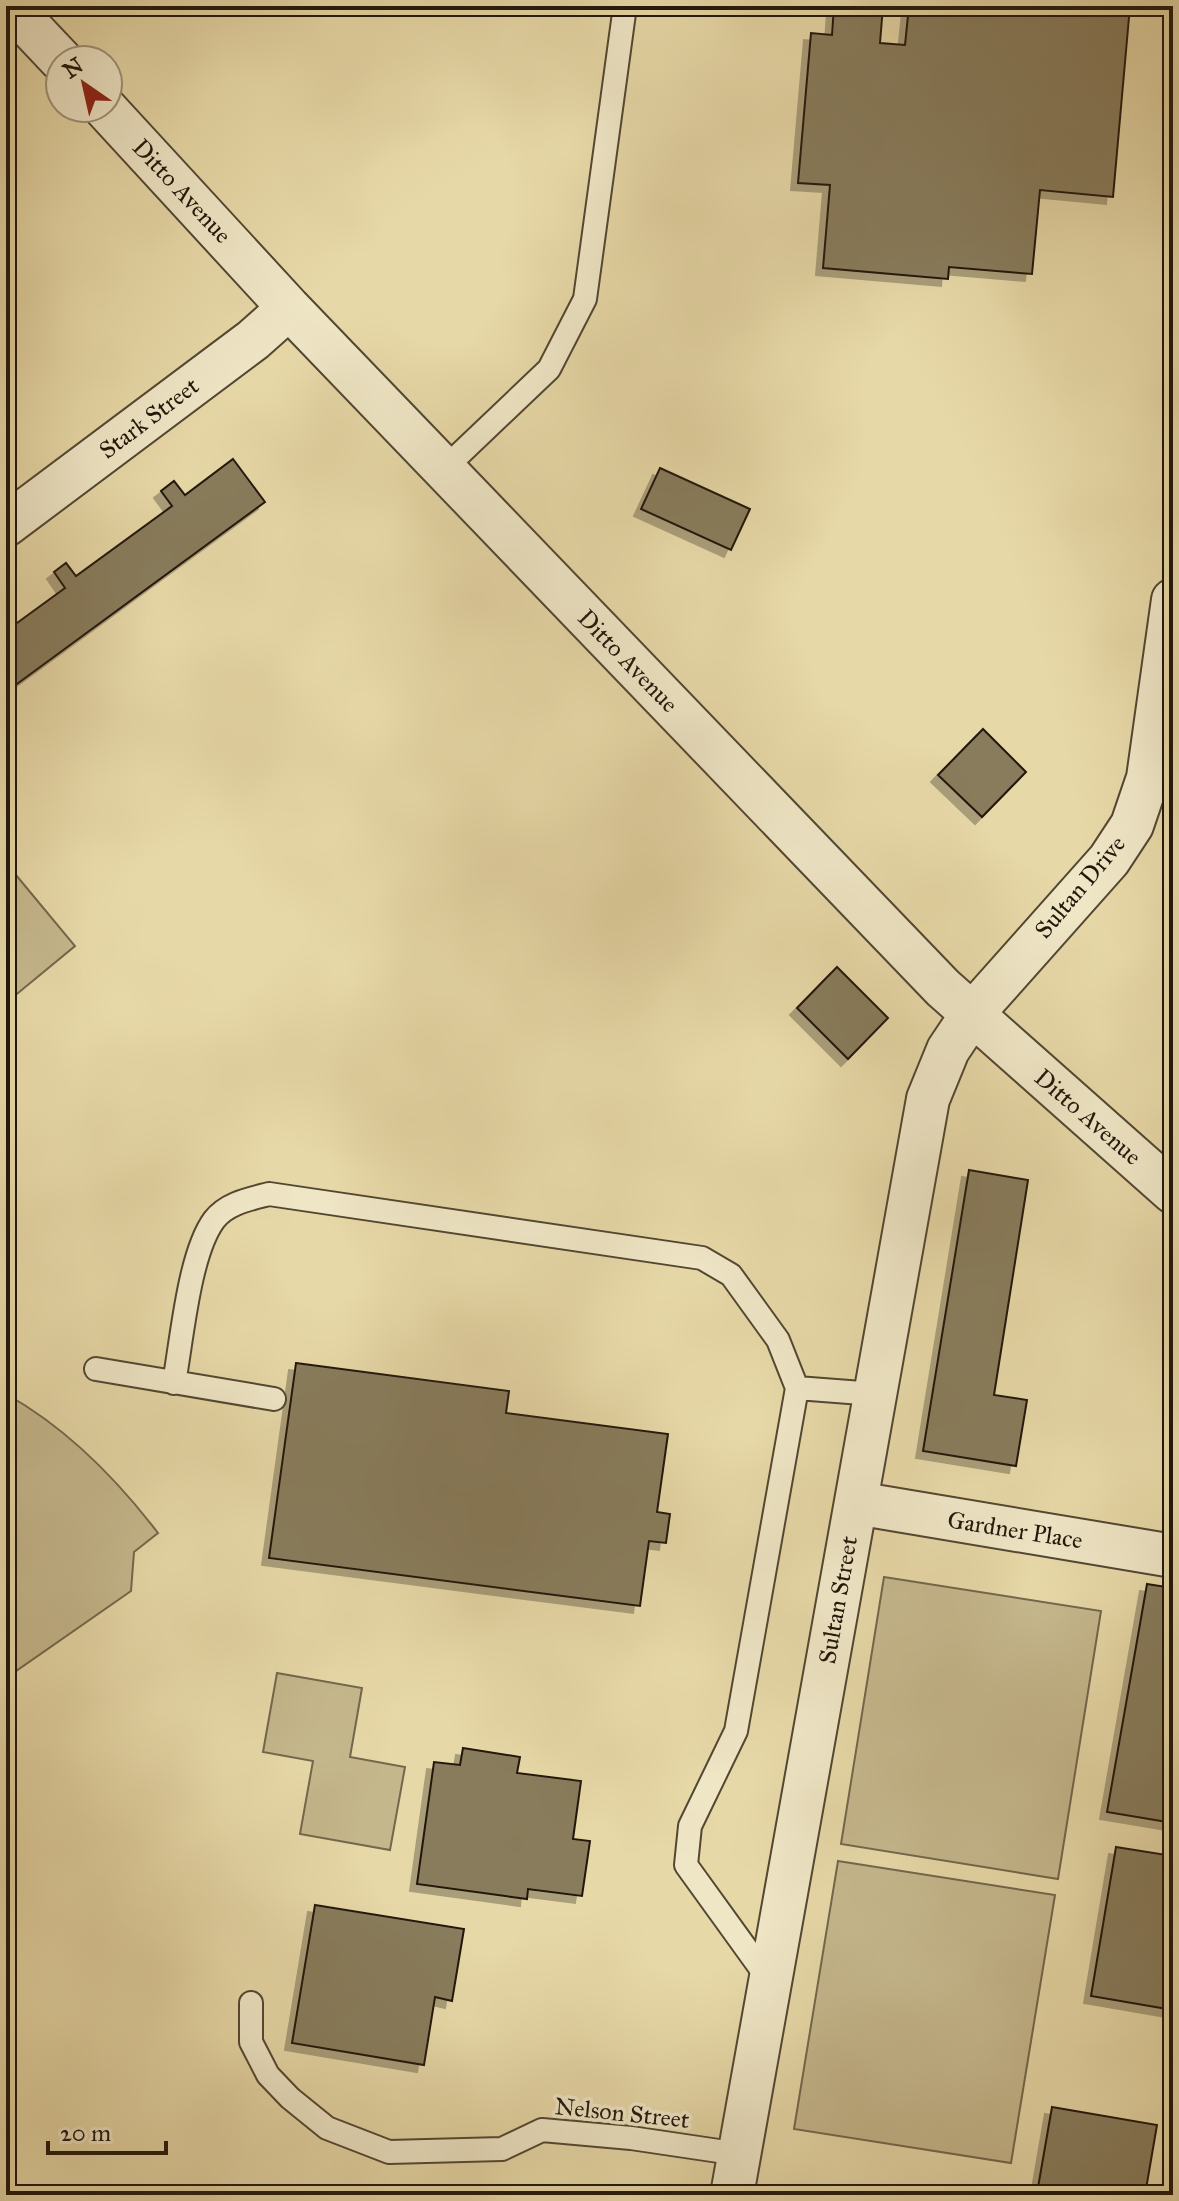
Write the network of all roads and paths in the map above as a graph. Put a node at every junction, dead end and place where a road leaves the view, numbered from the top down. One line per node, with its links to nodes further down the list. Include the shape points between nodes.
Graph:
1 (10, 6): 3 (street)
2 (625, 6): 6 (lane, via 585,299 549,369)
3 (46, 44)
4 (120, 124): 5 (street, Ditto Avenue)
5 (289, 308): 6 (street, Ditto Avenue); 7 (street, Stark Street)
6 (444, 469): 9 (street, Ditto Avenue)
7 (6, 525)
8 (1173, 600): 9 (street, Sultan Drive, via 1148,778 1132,825 1109,860)
9 (972, 1014): 10 (street, Ditto Avenue); 14 (street, Sultan Street, via 948,1050 928,1099)
10 (1173, 1192)
11 (96, 1369): 12 (lane)
12 (174, 1383): 13 (lane, via 197,1253 215,1219 238,1202 269,1194 702,1258 731,1275 778,1340); 15 (lane)
13 (797, 1388): 14 (lane); 18 (lane, via 736,1731 690,1826 686,1865)
14 (875, 1394): 16 (street, Sultan Street)
15 (274, 1399)
16 (856, 1503): 17 (street, Gardner Place); 18 (street, Sultan Street)
17 (1173, 1556)
18 (772, 1984): 20 (street, Sultan Street)
19 (251, 2003): 20 (lane, Nelson Street, via 251,2042 268,2075 327,2128 389,2152 502,2149 542,2130)
20 (739, 2154): 21 (street, Sultan Street)
21 (732, 2195)

